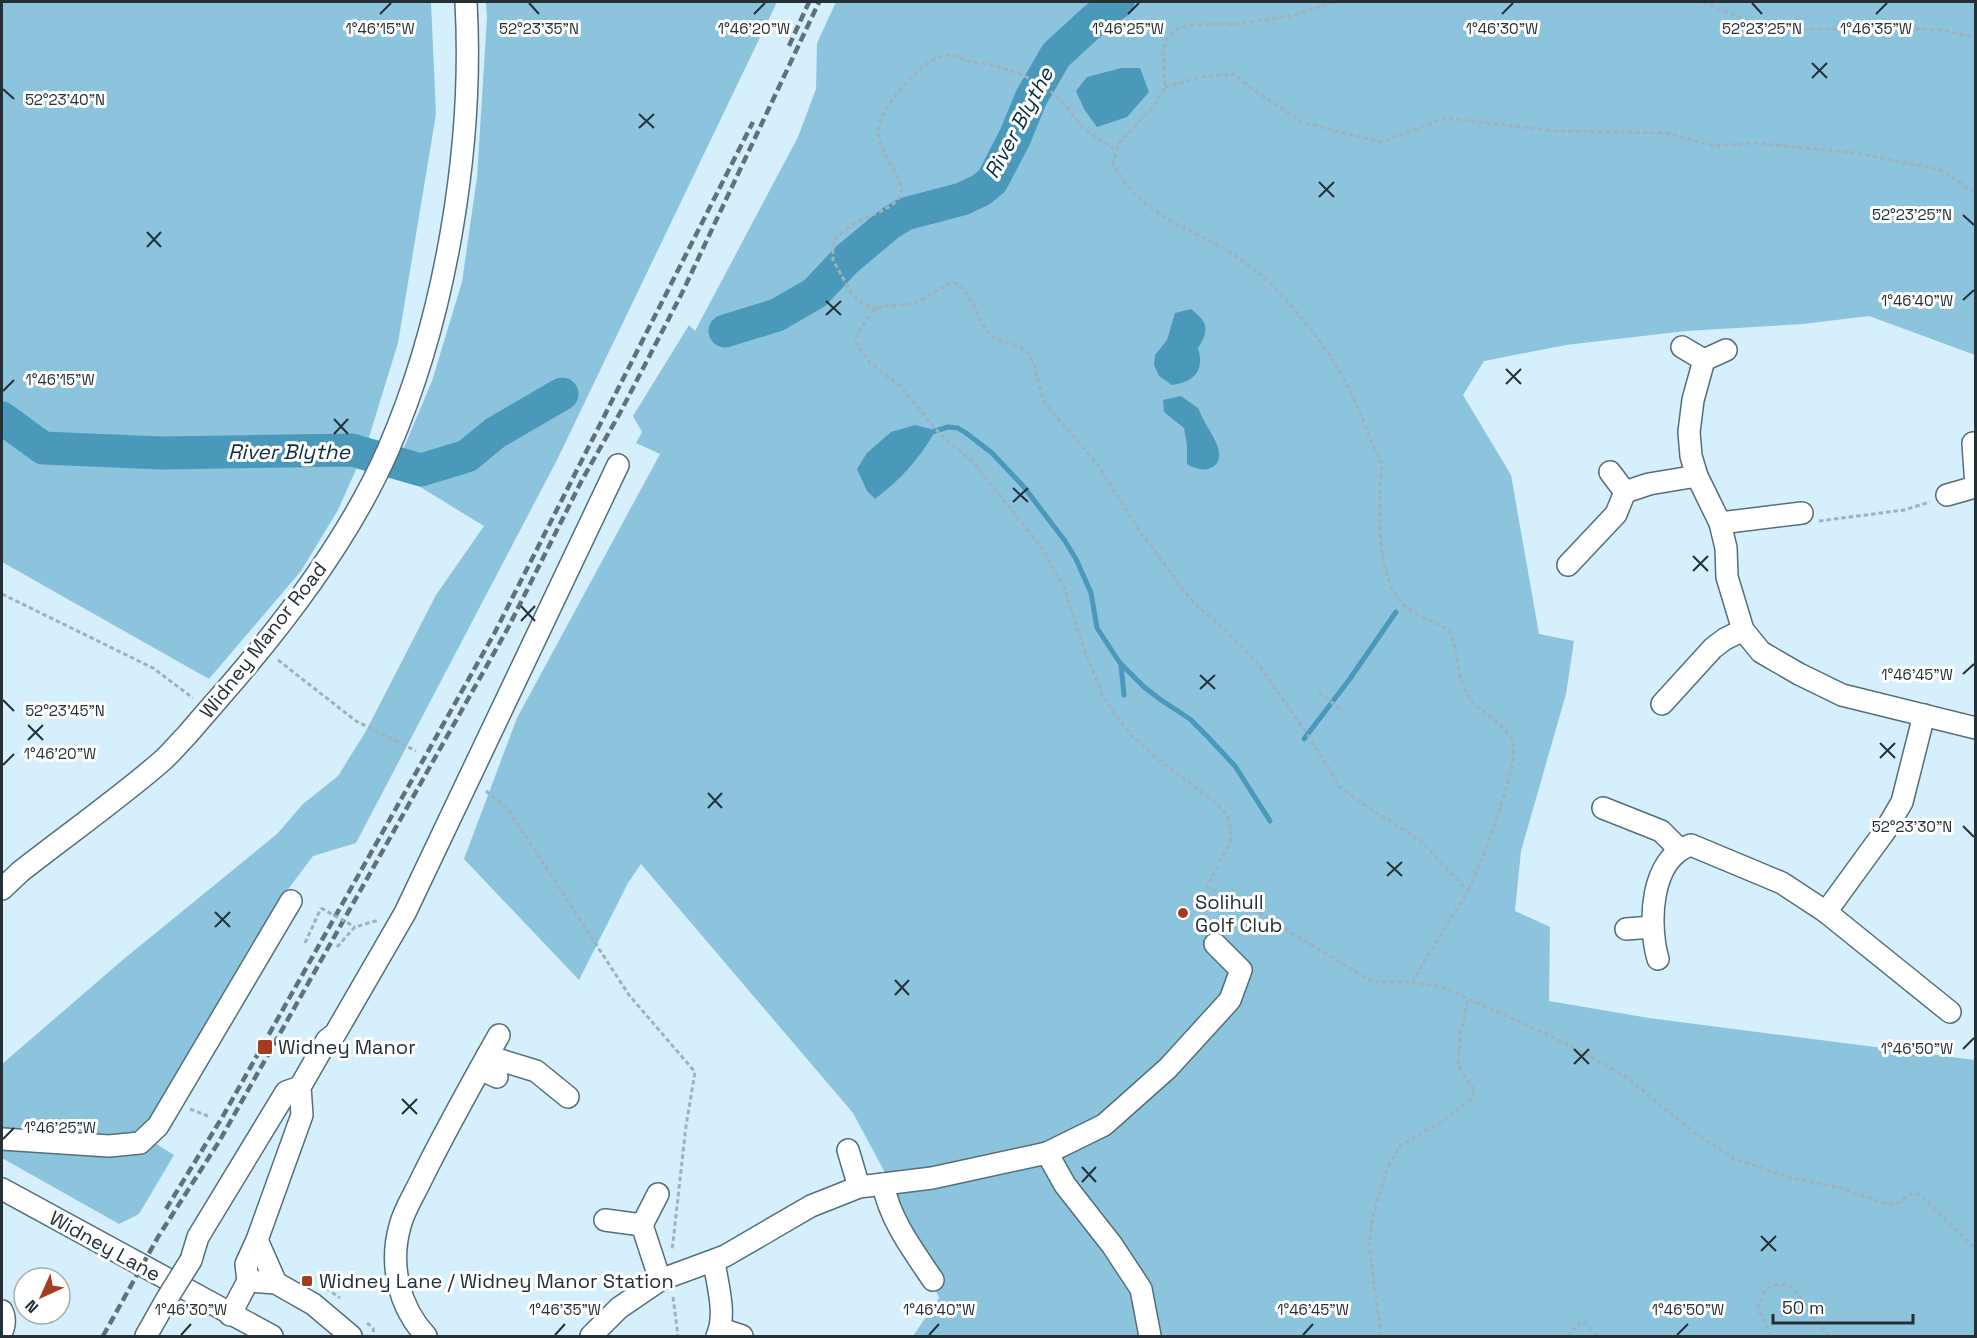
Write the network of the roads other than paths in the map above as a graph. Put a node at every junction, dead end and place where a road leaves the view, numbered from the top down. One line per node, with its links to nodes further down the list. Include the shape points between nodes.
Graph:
1 (466, 2): 21 (street, Widney Manor Road, via 465,117 444,274 420,367 371,483 303,596 164,760)
2 (1682, 347): 4 (street)
3 (1726, 351): 4 (street)
4 (1704, 360): 8 (street, via 1689,432)
5 (1973, 443): 9 (street)
6 (618, 465): 31 (street, via 405,913)
7 (1610, 472): 10 (street)
8 (1697, 476): 10 (street); 13 (street)
9 (1975, 487): 11 (street)
10 (1625, 492): 14 (street, via 1616,514)
11 (1947, 495)
12 (1802, 513): 13 (street)
13 (1720, 523): 15 (street, via 1727,576)
14 (1568, 565)
15 (1743, 630): 16 (street, via 1718,644); 17 (street, via 1761,652 1842,695)
16 (1662, 704)
17 (1924, 716): 18 (street); 23 (street, via 1902,802 1886,831)
18 (1976, 728)
19 (1603, 808): 20 (street, via 1661,831)
20 (1679, 849): 23 (street, via 1691,845 1782,884); 24 (street, via 1671,856 1659,881 1653,901)
21 (2, 889)
22 (291, 901): 33 (street, via 158,1125 140,1143 110,1146)
23 (1826, 912): 28 (street)
24 (1653, 927): 25 (street); 27 (street)
25 (1626, 930)
26 (1215, 944): 35 (street, via 1241,970 1230,1000 1168,1068 1104,1125)
27 (1658, 958)
28 (1950, 1012)
29 (498, 1035): 30 (street)
30 (488, 1068): 32 (street, via 536,1071); 55 (street, via 426,1170 400,1225 395,1254 398,1284 408,1310)
31 (300, 1087): 42 (street, via 302,1115); 52 (street, bridge, via 286,1092 198,1237 191,1260)
32 (568, 1097)
33 (2, 1139)
34 (848, 1150): 37 (street)
35 (1047, 1153): 36 (street, via 932,1178); 58 (street, via 1065,1185 1141,1289)
36 (887, 1183): 37 (street); 45 (street, via 886,1200 897,1225)
37 (859, 1187): 43 (street, via 811,1206)
38 (2, 1189): 49 (street, Widney Lane)
39 (658, 1194): 41 (street)
40 (605, 1220): 41 (street)
41 (642, 1225): 44 (street)
42 (257, 1239): 46 (street, via 246,1264); 47 (street)
43 (714, 1261): 44 (street); 51 (street, via 722,1314)
44 (665, 1277): 56 (street, via 619,1308)
45 (933, 1280)
46 (248, 1281): 47 (street); 49 (street)
47 (276, 1283): 54 (street, via 313,1304)
48 (2, 1311): 50 (street)
49 (230, 1315): 53 (street, Widney Lane)
50 (2, 1331)
51 (719, 1333): 57 (street)
52 (146, 1336)
53 (272, 1336)
54 (351, 1336)
55 (426, 1336)
56 (591, 1336)
57 (742, 1336)
58 (1150, 1336)

